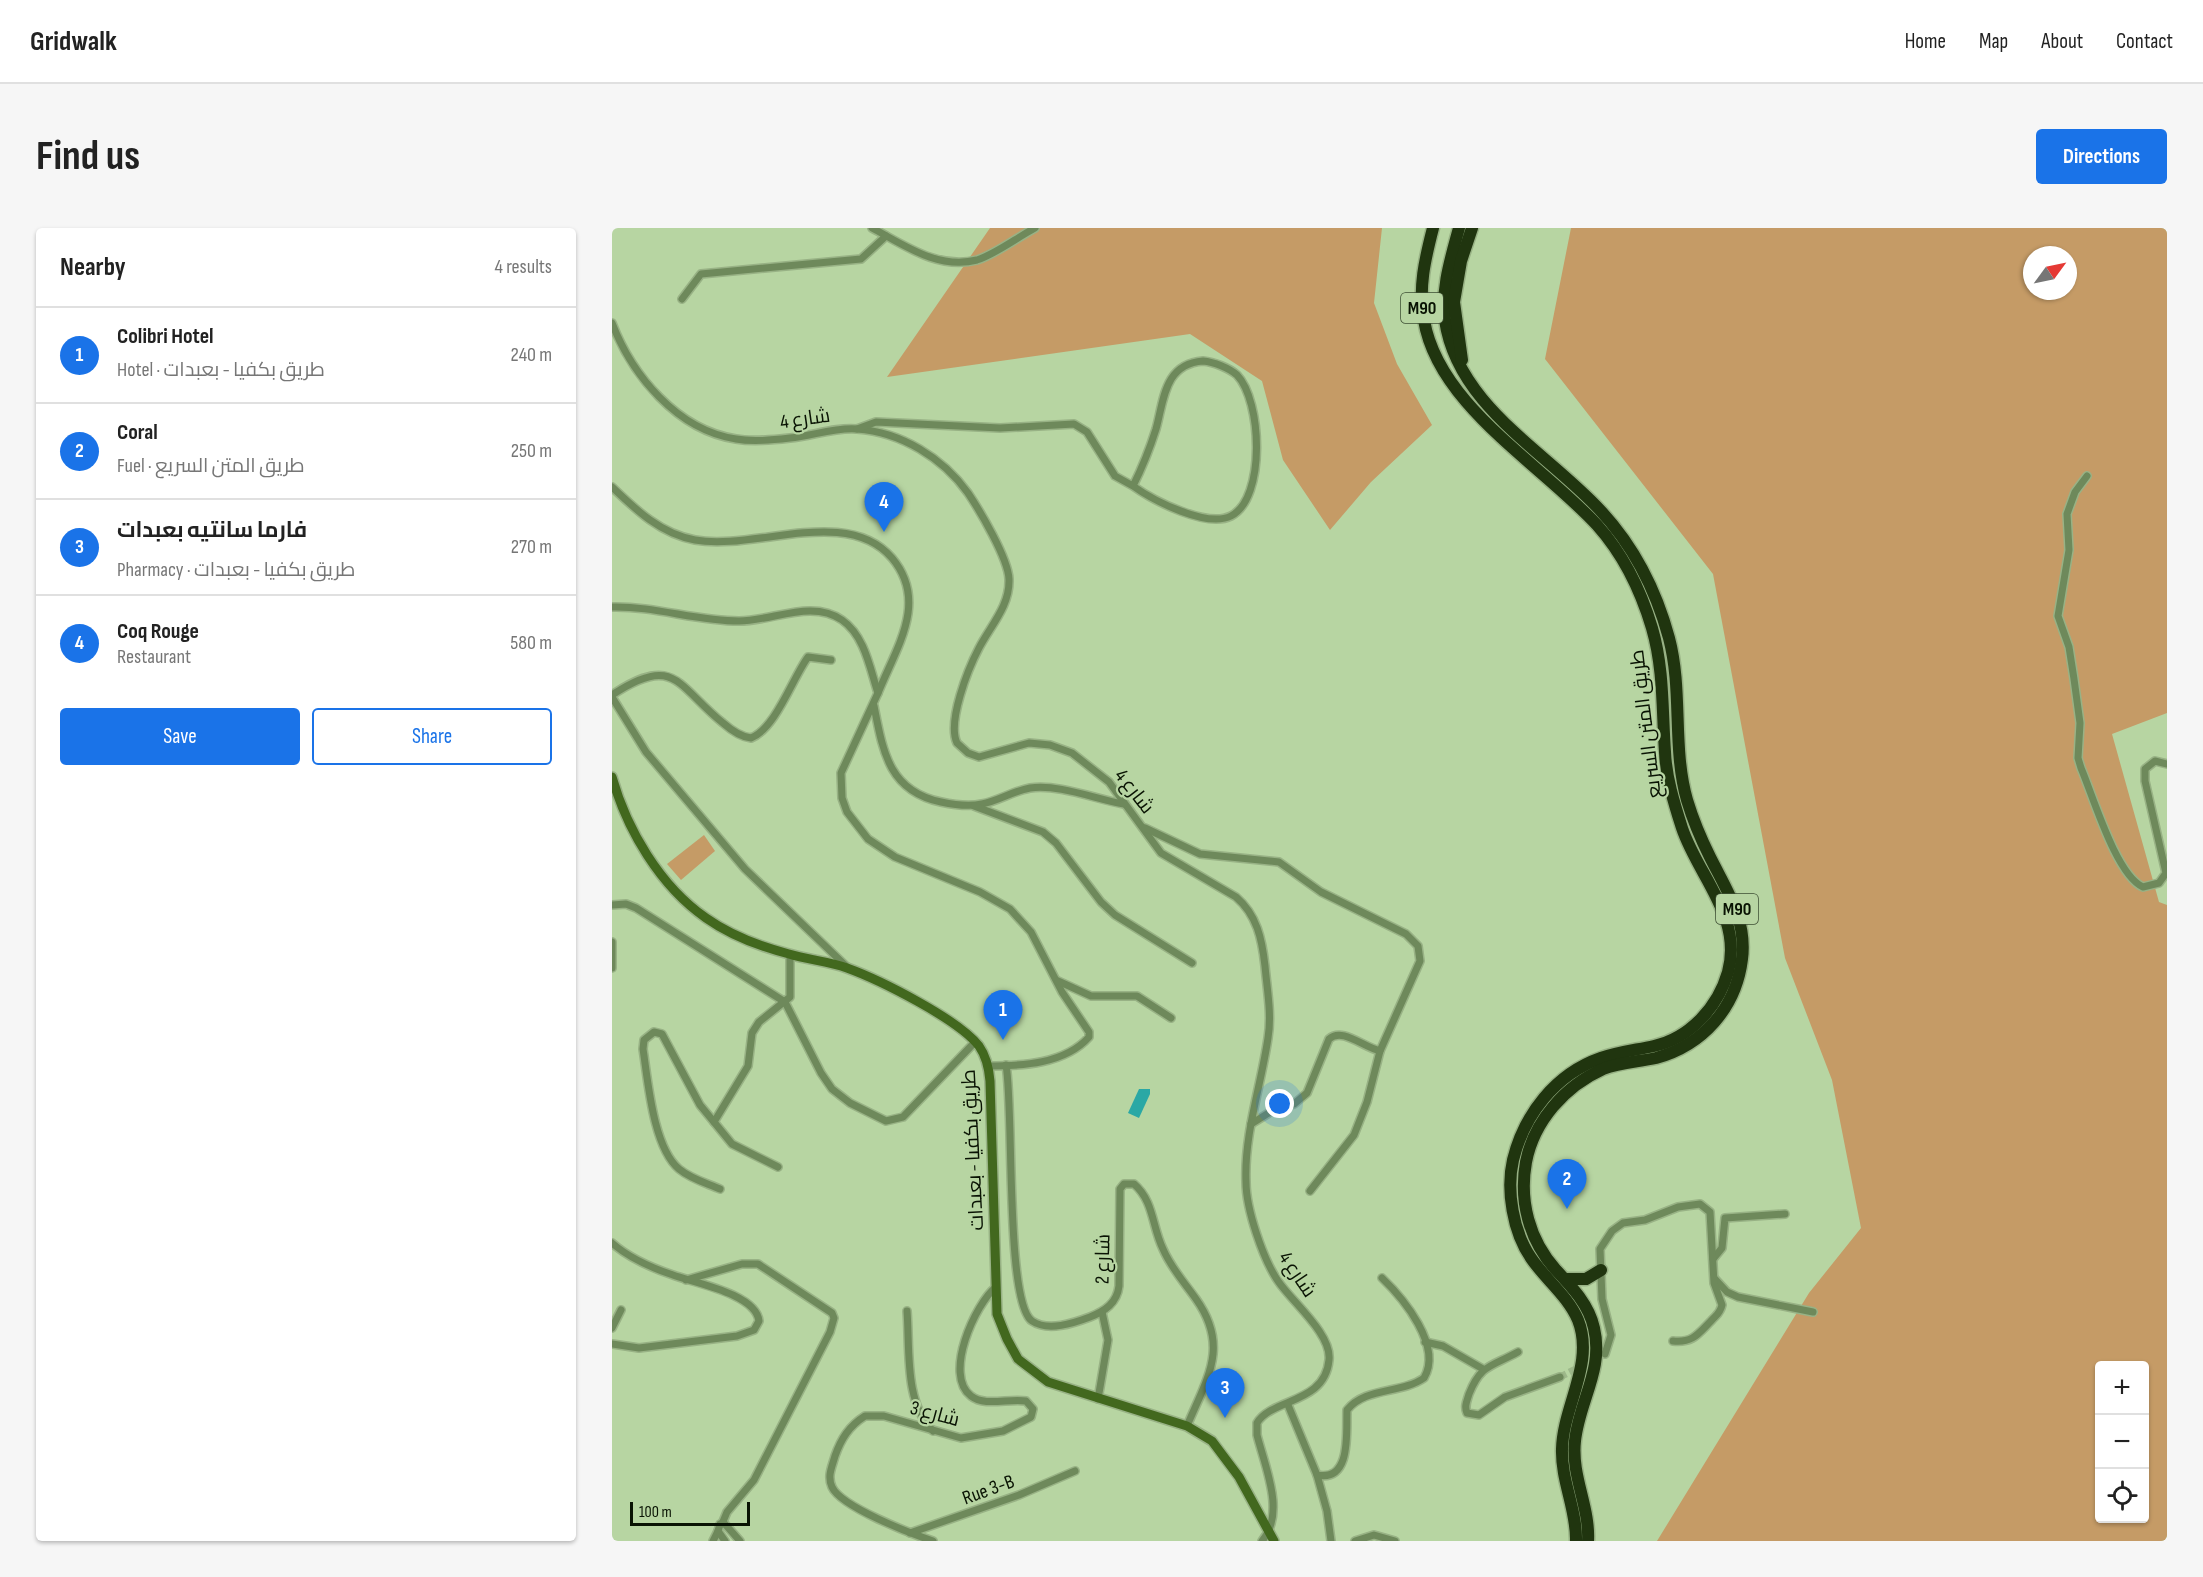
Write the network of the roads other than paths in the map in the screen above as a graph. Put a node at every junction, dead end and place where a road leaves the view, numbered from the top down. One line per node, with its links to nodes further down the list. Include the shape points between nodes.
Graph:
1 (872, 228): 6 (street)
2 (1035, 228): 6 (street, via 977,260 927,258)
3 (1433, 228): 81 (highway, طريق المتن السريع / M90, via 1425,260 1422,301 1429,341 1443,372 1467,404 1597,526 1621,558 1639,592 1660,667 1665,754 1674,802 1684,833 1723,910 1731,942 1724,982 1699,1022 1669,1042 1599,1058 1562,1079 1528,1121 1512,1164 1512,1204 1522,1242 1573,1309 1582,1335 1583,1364 1566,1413 1562,1452)
4 (1459, 228): 9 (highway, طريق المتن السريع / M90, via 1444,298 1450,339)
5 (1472, 228): 9 (highway, via 1454,302)
6 (886, 236): 7 (street, via 861,259 701,274)
7 (682, 299)
8 (612, 323): 10 (street, شارع 4, via 627,356 657,394 689,421 716,434 753,441)
9 (1464, 373): 48 (highway, طريق المتن السريع / M90, via 1503,420 1603,513 1650,582 1673,659 1678,747 1686,796 1705,847 1736,904 1743,932 1742,964 1734,994 1711,1027 1677,1051 1593,1075 1560,1099 1535,1135 1524,1173 1525,1207 1543,1253)
10 (857, 429): 12 (street, via 876,422 1000,428 1074,424 1087,432 1115,476); 21 (street, شارع 4, via 903,441 928,454 949,472 968,494 1008,570 1004,606 978,650 958,707 954,731 957,743 979,757 1029,743 1060,749 1098,771)
11 (2087, 476): 19 (street, via 2075,492 2067,514 2069,550 2058,616 2069,647 2074,679 2081,768 2113,850 2143,887 2159,883 2166,873 2145,769 2155,761)
12 (1133, 486): 12 (street, via 1150,448 1170,380 1197,361 1210,362 1236,375 1251,400 1258,444 1241,509 1226,518 1210,519 1147,497)
13 (612, 487): 16 (street, via 654,523 675,535 696,540 721,542 830,532 866,538 878,545 903,573 911,608)
14 (612, 607): 16 (street, via 741,621 827,612 842,620 857,636)
15 (831, 660): 17 (street, via 808,657 771,722 751,738 730,729 682,682 662,674 641,678)
16 (878, 693): 18 (street)
17 (612, 696): 29 (street, via 646,752 745,869)
18 (874, 705): 22 (street, via 882,746 904,787 930,799); 30 (street, via 841,773 842,798 856,826 895,857 980,892 1010,909 1031,932)
19 (2167, 764)
20 (612, 777): 26 (main road, طريق بكفيا - بعبدات, via 635,835 690,906 731,933)
21 (1124, 804): 22 (street, via 1030,788); 23 (street, شارع 4)
22 (972, 805): 27 (street, via 1043,832 1115,915)
23 (1142, 827): 34 (street, via 1200,854 1279,862 1321,892 1415,941 1420,961); 38 (street, شارع 4, via 1161,853 1240,901 1257,926 1263,948 1269,1036)
24 (612, 905): 31 (street, via 636,908)
25 (612, 942): 28 (street)
26 (790, 954): 29 (main road, طريق بكفيا - بعبدات); 31 (street, via 792,987)
27 (1192, 963)
28 (612, 968)
29 (847, 968): 33 (main road, طريق بكفيا - بعبدات, via 937,1013)
30 (1056, 980): 32 (street, via 1091,996 1137,996); 35 (street, via 1089,1037 1058,1058)
31 (785, 1002): 33 (street, via 832,1089 886,1121 903,1117); 37 (street, via 759,1022 752,1033 748,1066)
32 (1172, 1018)
33 (975, 1042): 36 (main road, طريق بكفيا - بعبدات)
34 (1380, 1051): 38 (street, via 1342,1034 1334,1035 1303,1098); 41 (street, via 1367,1102 1353,1135)
35 (1006, 1065): 36 (street); 53 (street, شارع 2, via 1016,1260 1023,1307 1033,1321 1050,1326)
36 (988, 1066): 50 (main road, طريق بكفيا - بعبدات)
37 (714, 1122): 39 (street, via 732,1144); 40 (street, via 662,1034 650,1034 643,1049 656,1123 664,1145 677,1167)
38 (1251, 1124): 64 (street, شارع 4, via 1245,1184 1264,1252 1277,1280 1318,1330 1330,1356 1328,1369 1317,1385)
39 (778, 1167)
40 (720, 1189)
41 (1310, 1191)
42 (1785, 1214): 44 (street, via 1725,1218 1722,1248)
43 (612, 1243): 49 (street, via 644,1263)
44 (1713, 1260): 45 (street, via 1710,1212 1696,1204 1617,1227 1600,1249); 47 (street)
45 (1601, 1270): 48 (highway, via 1586,1279); 60 (street, via 1602,1299 1611,1335)
46 (1382, 1278): 57 (street, via 1411,1312)
47 (1714, 1278): 54 (street, via 1738,1297); 56 (street, via 1722,1300 1721,1311 1694,1338)
48 (1565, 1279): 82 (highway, طريق المتن السريع / M90, via 1587,1309 1596,1338 1597,1365 1574,1448 1588,1520)
49 (686, 1280): 58 (street, via 745,1302 759,1314 757,1327 737,1335 657,1346); 69 (street, via 742,1264 758,1264 834,1318 754,1480 727,1512)
50 (996, 1287): 63 (main road, طريق بكفيا - بعبدات, via 1001,1327 1018,1359 1048,1382); 66 (street, شارع 3, via 969,1330 959,1377 966,1391 976,1399 1026,1401 1032,1405 1033,1413 1003,1431 975,1437)
51 (621, 1310): 55 (street)
52 (907, 1311): 66 (street, via 914,1397 925,1424)
53 (1102, 1312): 63 (street, via 1108,1340); 65 (street, شارع 2, via 1115,1300 1119,1289 1120,1189 1124,1184 1134,1184 1146,1198 1164,1252 1204,1311 1214,1334 1213,1362)
54 (1813, 1312)
55 (612, 1328)
56 (1673, 1341)
57 (1425, 1342): 61 (street, via 1443,1346); 68 (street, via 1428,1365 1424,1378 1356,1401 1347,1410 1342,1464 1333,1473)
58 (612, 1344)
59 (1518, 1352): 61 (street)
60 (1605, 1354)
61 (1484, 1368): 62 (street, via 1476,1377 1466,1404 1467,1413 1473,1416 1505,1397)
62 (1560, 1377)
63 (1098, 1399): 65 (main road, طريق بكفيا - بعبدات)
64 (1288, 1405): 68 (street); 72 (street, شارع 4, via 1265,1414 1256,1428 1274,1507)
65 (1187, 1426): 72 (main road, طريق بكفيا - بعبدات, via 1212,1441 1225,1455)
66 (934, 1433): 71 (street, شارع 3, via 884,1416 865,1416 846,1432 830,1470 831,1484 840,1497)
67 (1075, 1471): 71 (street, Rue 3-B)
68 (1317, 1475): 78 (street)
69 (722, 1524): 70 (street); 75 (street)
70 (718, 1531): 73 (street); 74 (street)
71 (910, 1533): 76 (street, شارع 3)
72 (1271, 1537): 77 (street)
73 (713, 1541)
74 (725, 1541)
75 (740, 1541)
76 (933, 1541)
77 (1262, 1541)
78 (1331, 1541)
79 (1355, 1541): 80 (street, via 1374,1535)
80 (1395, 1541)
81 (1576, 1541)
82 (1588, 1541)

